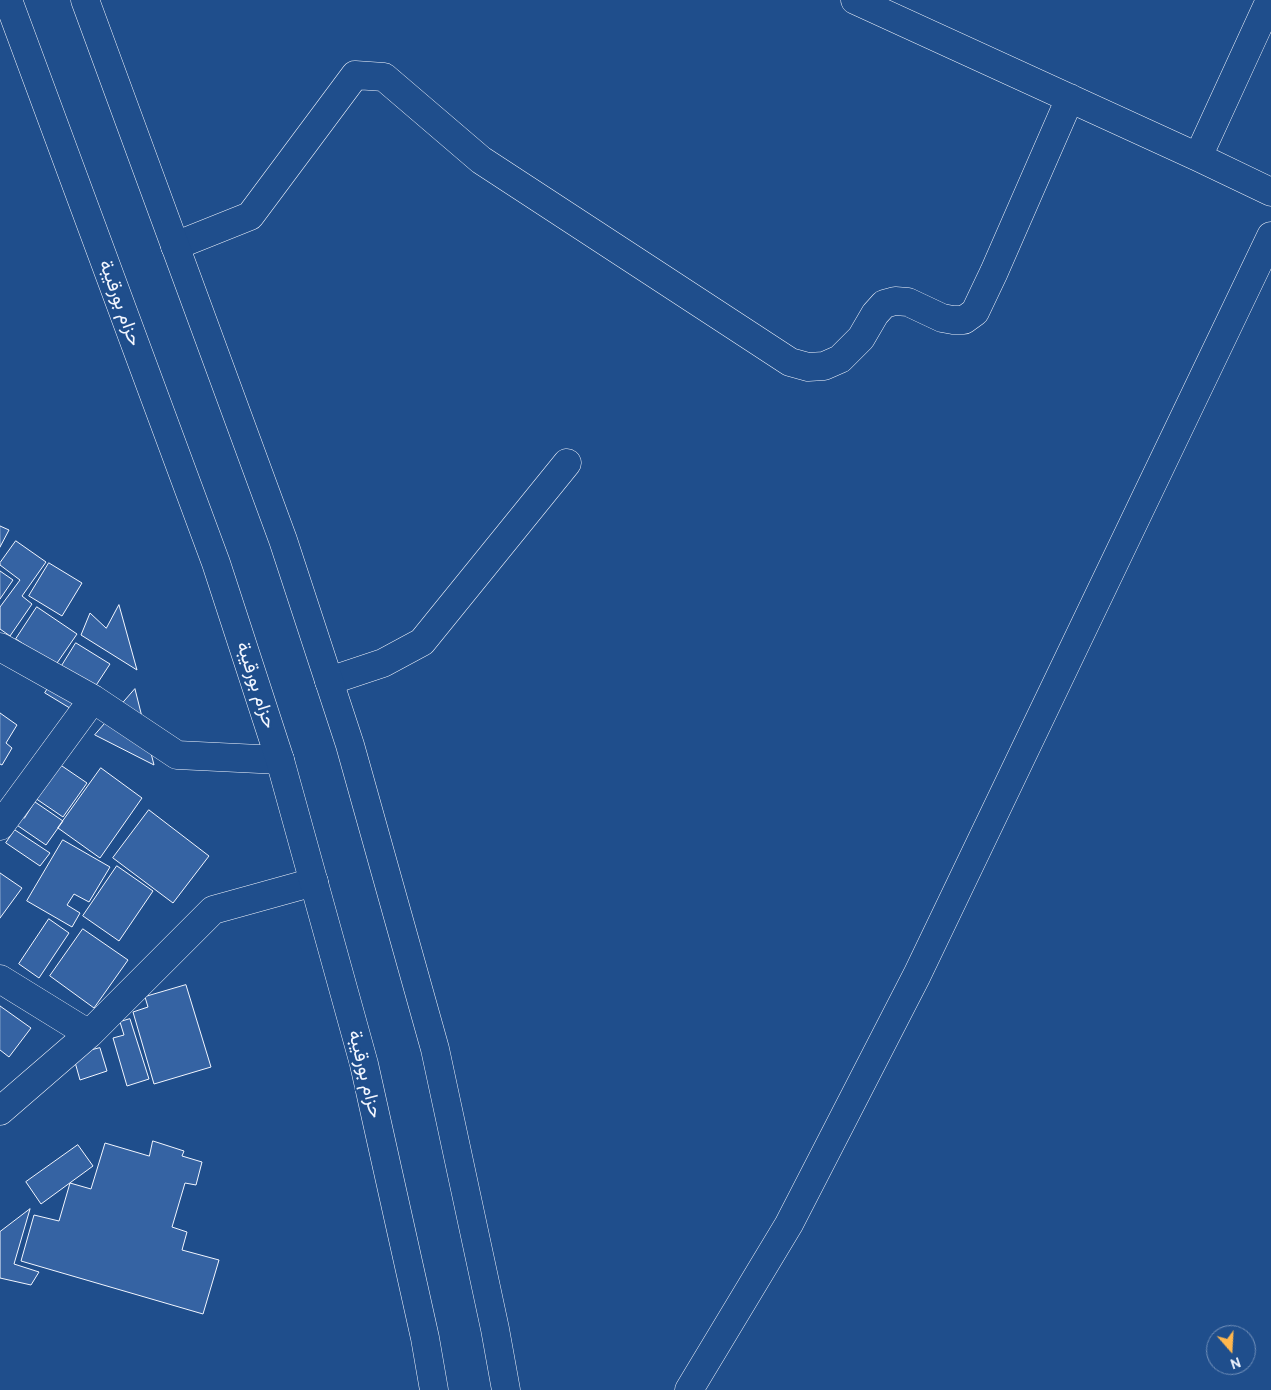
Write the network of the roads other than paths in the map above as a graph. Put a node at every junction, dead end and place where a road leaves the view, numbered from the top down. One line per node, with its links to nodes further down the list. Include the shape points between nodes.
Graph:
1 (8, 0): 14 (main road, حزام بورقيبة, via 216,563)
2 (85, 0): 9 (main road)
3 (855, 0): 5 (main road)
4 (1270, 0): 6 (main road)
5 (1070, 98): 6 (main road); 9 (main road, via 975,312 964,320 953,320 908,302 884,304 861,338 840,359 824,366 808,367 790,362 481,160 384,77 355,75 250,216)
6 (1198, 157): 7 (main road)
7 (1271, 192)
8 (1271, 236): 22 (main road, via 917,975 789,1224)
9 (175, 246): 12 (main road, via 283,540)
10 (567, 463): 12 (main road, via 422,642 383,663)
11 (0, 648): 13 (main road)
12 (329, 681): 21 (main road, via 350,745 435,1050)
13 (93, 700): 14 (main road, via 177,755); 15 (main road)
14 (280, 760): 16 (main road, حزام بورقيبة)
15 (0, 826)
16 (314, 882): 18 (main road, via 213,910); 20 (main road, حزام بورقيبة, via 364,1064)
17 (0, 979): 18 (main road)
18 (89, 1034): 19 (main road)
19 (0, 1111)
20 (434, 1390)
21 (506, 1390)
22 (689, 1390)

